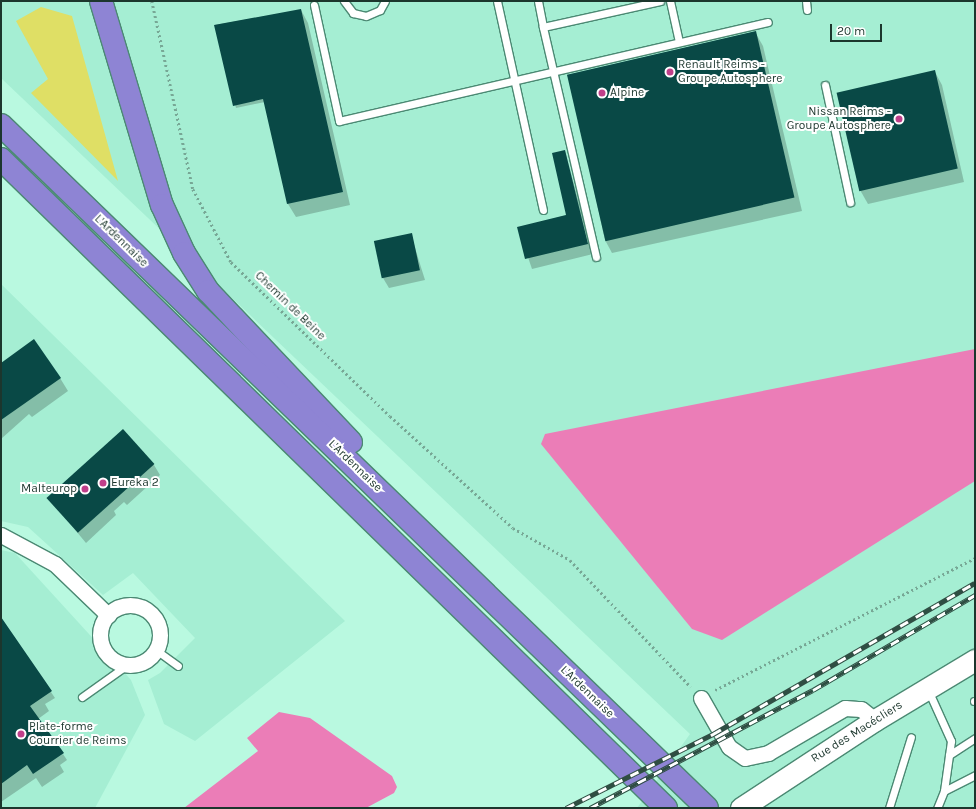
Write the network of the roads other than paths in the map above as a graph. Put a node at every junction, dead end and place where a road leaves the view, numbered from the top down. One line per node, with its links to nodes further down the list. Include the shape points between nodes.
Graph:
1 (101, 1): 22 (highway, via 162,205 184,253 208,291 364,457)
2 (344, 1): 3 (lane, via 353,14 366,16 380,10)
3 (385, 1)
4 (497, 1): 15 (lane)
5 (538, 1): 12 (lane)
6 (660, 1): 12 (lane)
7 (670, 1): 13 (lane)
8 (806, 1): 10 (lane)
9 (314, 5): 15 (lane, via 339,121)
10 (807, 10)
11 (768, 22): 13 (lane)
12 (543, 27): 14 (lane)
13 (679, 42): 14 (lane)
14 (552, 70): 15 (lane); 21 (lane)
15 (514, 79): 20 (lane)
16 (825, 85): 19 (lane)
17 (1, 125): 22 (highway, L'Ardennaise)
18 (1, 159): 38 (highway, L'Ardennaise)
19 (850, 202)
20 (543, 210)
21 (596, 257)
22 (382, 492): 39 (highway, L'Ardennaise)
23 (1, 535): 24 (street, via 55,564)
24 (108, 615): 25 (street, via 125,605 148,611 160,631); 27 (street, via 100,632 104,650 110,657)
25 (156, 650): 27 (street, via 143,662); 28 (lane)
26 (975, 660): 29 (street, Rue des Macécliers)
27 (127, 665): 30 (lane)
28 (178, 666)
29 (928, 688): 32 (street, Rue des Macécliers); 35 (lane, via 945,722 950,741)
30 (82, 697)
31 (701, 698): 32 (street, via 728,747 745,758 768,753 845,708 861,709)
32 (875, 720): 40 (street, Rue des Macécliers)
33 (911, 737): 41 (lane)
34 (975, 738): 35 (lane)
35 (949, 755): 37 (lane)
36 (975, 774): 37 (lane)
37 (944, 791): 42 (lane)
38 (666, 808)
39 (707, 808)
40 (741, 808)
41 (889, 808)
42 (937, 808)

